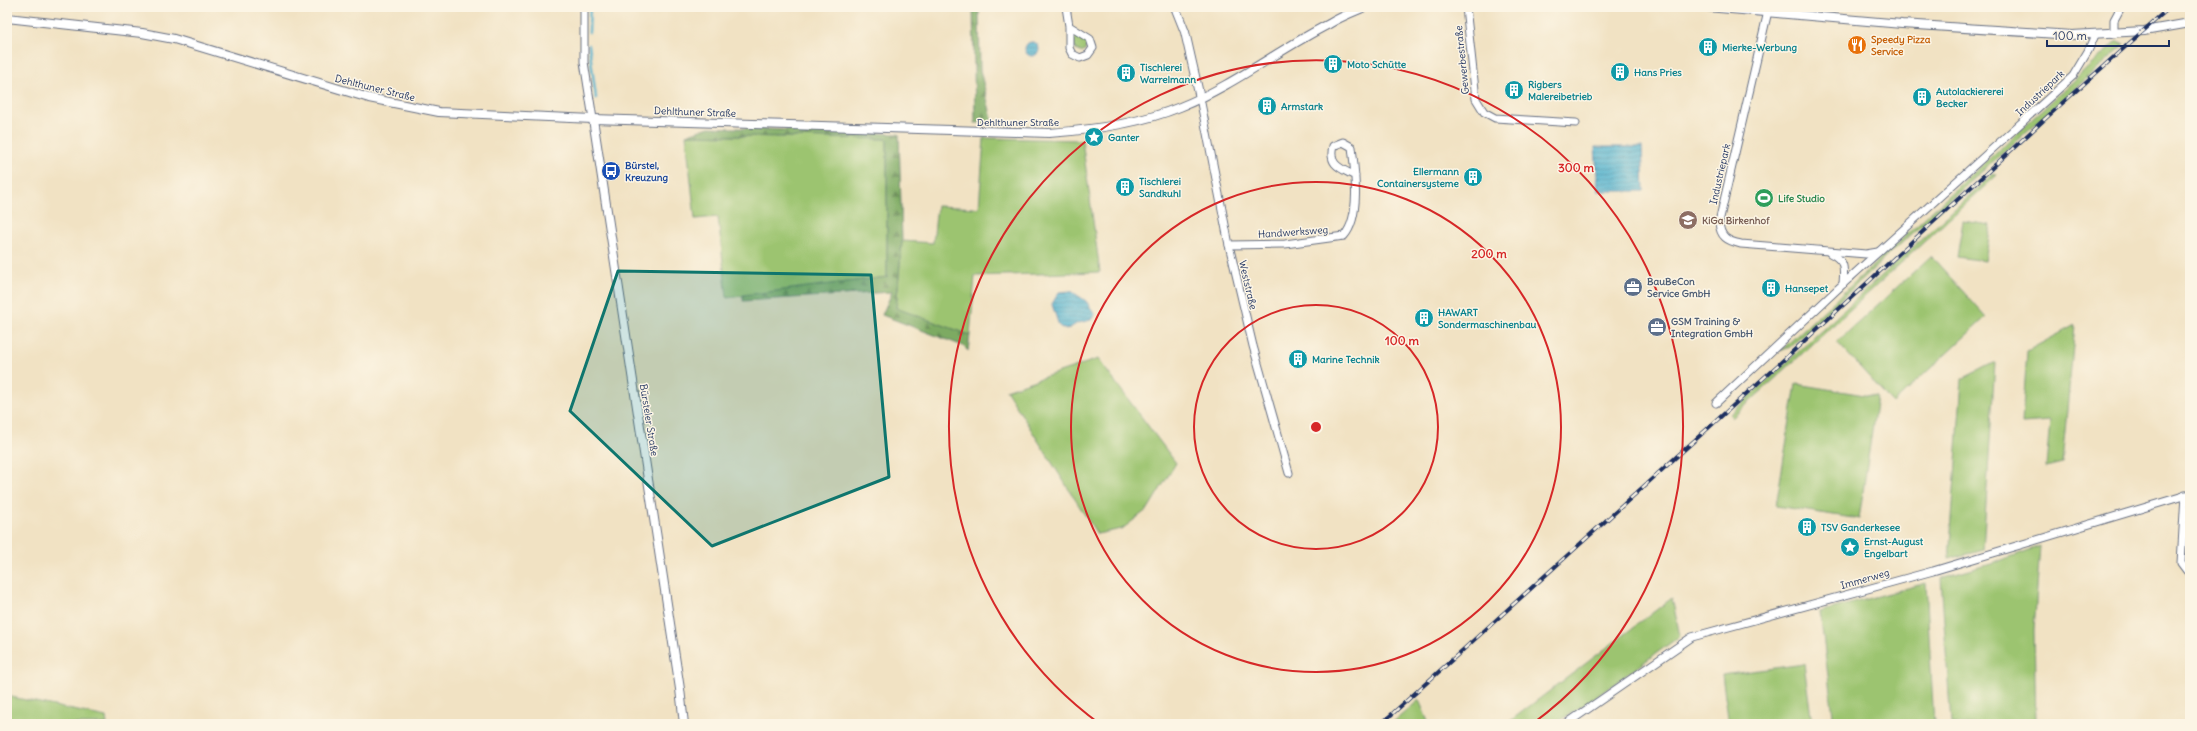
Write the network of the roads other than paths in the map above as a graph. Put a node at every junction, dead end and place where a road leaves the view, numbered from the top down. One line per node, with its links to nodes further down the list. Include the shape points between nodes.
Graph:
1 (584, 7): 15 (street, via 584,62)
2 (1066, 7): 11 (street)
3 (1175, 7): 14 (street, via 1185,32)
4 (1365, 7): 14 (street, Dehlthuner Straße, via 1328,24 1249,73)
5 (1466, 7): 16 (street, Gewerbestraße, via 1476,99 1484,112 1495,118)
6 (1707, 7): 8 (street)
7 (2121, 7): 12 (street, via 2114,20)
8 (1769, 10): 13 (street, via 2024,33); 19 (street, Industriepark, via 1719,222 1720,230 1724,238 1731,242)
9 (7, 18): 15 (street, Dehlthuner Straße, via 174,39 362,96 419,109 488,116)
10 (2190, 23): 12 (street)
11 (1070, 26): 11 (street, via 1090,39 1092,48 1088,55 1080,58 1072,54 1069,48)
12 (2114, 34): 13 (street)
13 (2095, 35): 20 (street, Industriepark, via 2073,76)
14 (1200, 98): 15 (street, Dehlthuner Straße, via 1142,120 1078,131 1049,133); 18 (street, Weststraße)
15 (593, 119): 26 (street, Bürsteler Straße)
16 (1576, 123)
17 (1355, 176): 17 (street, Handwerksweg, via 1352,147 1343,142 1333,146 1331,156 1335,164); 18 (street, Handwerksweg, via 1354,216 1350,229 1344,236 1285,244)
18 (1229, 246): 23 (street, Weststraße, via 1253,346)
19 (1826, 251): 20 (street, Industriepark, via 1866,254); 21 (street, via 1839,257 1844,267)
20 (1879, 252): 21 (street, Industriepark)
21 (1843, 284): 22 (street, Industriepark)
22 (1716, 403)
23 (1289, 473)
24 (2188, 495): 25 (street, via 2181,564); 27 (street, Immerweg, via 1933,571 1692,637)
25 (2190, 571)
26 (684, 724)
27 (1566, 724)

